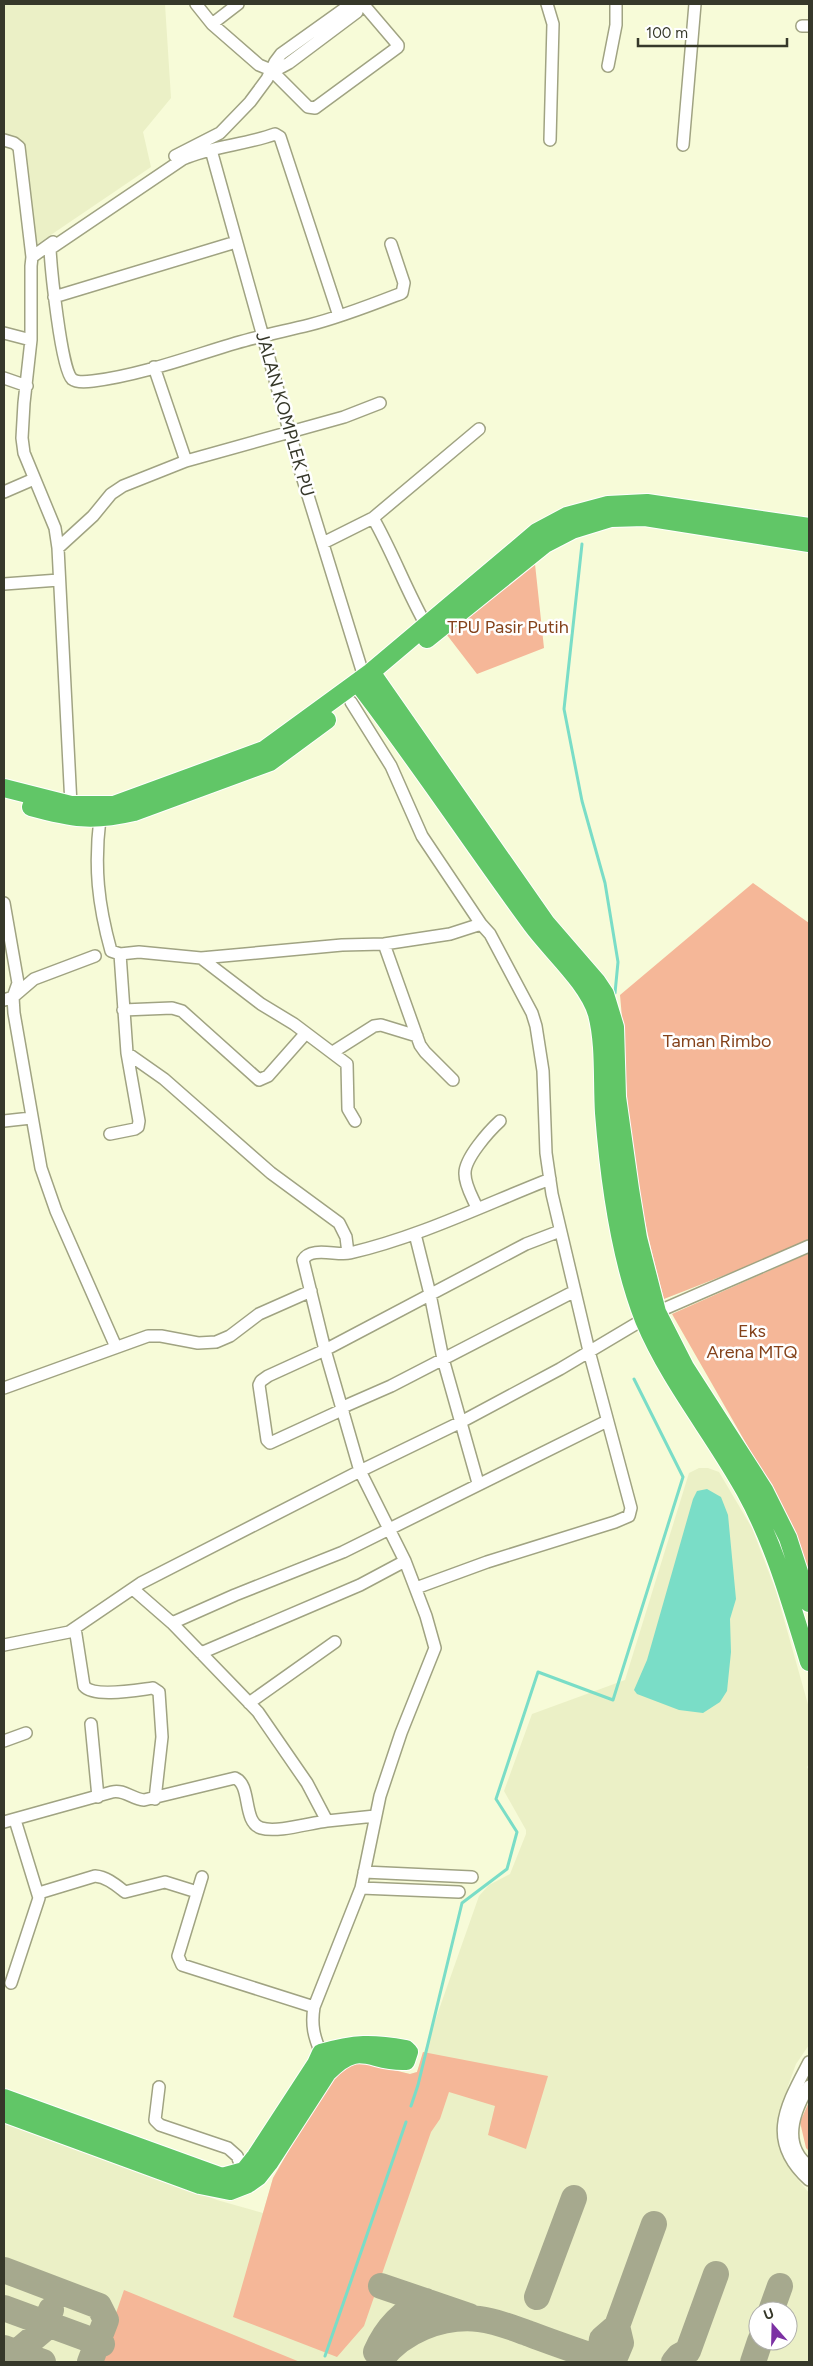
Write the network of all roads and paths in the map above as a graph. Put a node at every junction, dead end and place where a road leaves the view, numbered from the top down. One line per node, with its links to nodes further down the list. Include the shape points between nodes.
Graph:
1 (196, 4): 9 (street)
2 (238, 4): 9 (street)
3 (352, 4): 11 (street, via 281,54)
4 (359, 4): 11 (street, via 357,12 289,63)
5 (363, 4): 11 (street, via 398,45 390,55 315,108 308,107)
6 (547, 4): 13 (street, via 552,24)
7 (616, 4): 10 (street, via 616,26)
8 (695, 4): 14 (street)
9 (212, 24): 11 (street, via 259,65)
10 (608, 66)
11 (270, 70): 18 (street, via 250,102 220,133 177,154)
12 (4, 140): 18 (street, via 19,147)
13 (550, 140)
14 (684, 145)
15 (211, 150): 16 (street, JALAN KOMPLEK PU); 19 (street, via 182,159 50,249); 20 (street, via 278,135)
16 (236, 242): 19 (street); 22 (street, JALAN KOMPLEK PU)
17 (391, 244): 20 (street, via 404,283 402,293)
18 (32, 257): 23 (street)
19 (54, 297): 24 (street, via 70,377 77,382 92,382)
20 (339, 316): 22 (street)
21 (4, 333): 23 (street)
22 (263, 335): 24 (street); 29 (street, JALAN KOMPLEK PU)
23 (31, 340): 26 (street)
24 (154, 367): 30 (street)
25 (4, 378): 26 (street)
26 (27, 386): 31 (street, via 22,438)
27 (380, 403): 29 (street)
28 (479, 428): 34 (street)
29 (291, 432): 30 (street); 37 (street, JALAN KOMPLEK PU)
30 (186, 461): 38 (street, via 122,486)
31 (34, 479): 32 (street); 38 (street, via 55,528)
32 (4, 492)
33 (683, 516): 35 (highway); 36 (highway); 41 (highway, via 646,503 608,505 567,516 537,532); 42 (highway, via 610,518 572,530 552,541 434,634)
34 (373, 518): 37 (street); 41 (street)
35 (809, 528)
36 (809, 543)
37 (323, 544): 42 (street, JALAN KOMPLEK PU)
38 (58, 548): 39 (street)
39 (59, 580): 40 (street); 46 (street)
40 (4, 584)
41 (426, 625): 42 (highway)
42 (364, 684): 43 (highway); 49 (street, JALAN KOMPLEK PU, via 391,766 422,836); 75 (highway, via 546,923 605,994 615,1027 621,1190 638,1238)
43 (267, 756): 46 (highway, via 114,805); 47 (highway, via 134,812)
44 (4, 788): 46 (highway)
45 (4, 799): 47 (highway, via 72,818)
46 (71, 805)
47 (100, 818): 51 (street, via 97,890 111,951)
48 (4, 903): 54 (street, via 18,983)
49 (481, 924): 50 (street, via 450,934); 66 (street, JALAN KOMPLEK PU, via 490,934 534,1019 543,1071)
50 (384, 944): 53 (street); 57 (street)
51 (120, 954): 53 (street, via 139,952); 55 (street)
52 (95, 956): 54 (street, via 34,979)
53 (201, 958): 56 (street, via 261,1004)
54 (8, 999): 61 (street)
55 (123, 1010): 56 (street, via 172,1008 182,1011 259,1080 268,1076); 59 (street)
56 (306, 1033): 58 (street)
57 (417, 1036): 58 (street, via 374,1026); 60 (street, via 425,1052)
58 (333, 1052): 63 (street, via 348,1067 348,1109)
59 (127, 1053): 65 (street, via 139,1124 135,1129); 71 (street, via 164,1079 271,1173 339,1223)
60 (453, 1080)
61 (31, 1118): 62 (street); 76 (street, via 41,1168 56,1211)
62 (4, 1121)
63 (355, 1121)
64 (500, 1122): 67 (street, via 483,1138 466,1169 466,1180)
65 (110, 1134)
66 (550, 1179): 67 (street); 68 (street, JALAN KOMPLEK PU)
67 (477, 1208): 69 (street)
68 (560, 1231): 73 (street, JALAN KOMPLEK PU); 74 (street, via 526,1244)
69 (414, 1234): 71 (street); 74 (street)
70 (809, 1246): 75 (street)
71 (348, 1253): 72 (street, via 313,1254 304,1258)
72 (312, 1291): 76 (street, via 259,1314 230,1336 216,1342 198,1343 148,1336); 77 (street)
73 (575, 1291): 78 (street, JALAN KOMPLEK PU); 79 (street)
74 (430, 1294): 77 (street); 79 (street)
75 (650, 1315): 78 (street); 90 (highway, via 764,1490 788,1538); 96 (highway, via 672,1377 745,1491 773,1549)
76 (116, 1347): 80 (street)
77 (325, 1350): 81 (street); 81 (street, via 261,1381 258,1390 267,1440 273,1442)
78 (589, 1351): 82 (street, JALAN KOMPLEK PU); 83 (street)
79 (443, 1358): 81 (street); 83 (street)
80 (4, 1388)
81 (344, 1408): 84 (street)
82 (607, 1421): 85 (street); 88 (street, JALAN KOMPLEK PU, via 629,1494 629,1516)
83 (461, 1422): 84 (street); 85 (street)
84 (360, 1471): 86 (street); 89 (street)
85 (478, 1483): 86 (street)
86 (390, 1529): 87 (street); 91 (street, via 344,1552 235,1594)
87 (405, 1561): 88 (street); 95 (street)
88 (416, 1588): 103 (street, via 435,1648 401,1733)
89 (133, 1589): 91 (street); 92 (street)
90 (809, 1603)
91 (172, 1623): 95 (street)
92 (75, 1628): 94 (street, via 56,1636); 102 (street, via 87,1689 98,1692 152,1688 159,1692 162,1737)
93 (336, 1642): 97 (street)
94 (4, 1645)
95 (201, 1653): 97 (street)
96 (809, 1662)
97 (249, 1703): 105 (street, via 307,1783)
98 (91, 1724): 101 (street)
99 (26, 1733): 100 (street)
100 (4, 1741)
101 (98, 1797): 102 (street, via 119,1790 137,1799); 104 (street)
102 (155, 1799): 105 (street, via 235,1778 241,1782 253,1822 258,1827 274,1829)
103 (375, 1816): 105 (street); 106 (street)
104 (9, 1821): 112 (street)
105 (327, 1821)
106 (364, 1872): 108 (street); 109 (street)
107 (202, 1876): 110 (street)
108 (472, 1877)
109 (361, 1888): 111 (street); 114 (street)
110 (197, 1892): 112 (street, via 164,1882 125,1892 116,1884 94,1876); 114 (street, via 178,1956 182,1965)
111 (459, 1892)
112 (39, 1893): 113 (street, via 39,1902)
113 (11, 1983)
114 (314, 2007): 115 (street, via 312,2029)
115 (321, 2054): 120 (highway); 120 (highway, via 346,2046 375,2044 406,2049 410,2056 402,2061 353,2054 326,2072)
116 (809, 2062): 124 (street, via 786,2110 784,2123 786,2149 791,2161)
117 (809, 2086): 122 (street, via 794,2116 792,2128 797,2151)
118 (159, 2087): 123 (street, via 155,2120 160,2125 228,2148 237,2156)
119 (4, 2098): 123 (highway, via 199,2170 222,2177)
120 (303, 2098): 123 (highway, via 256,2156)
121 (4, 2113): 123 (highway, via 200,2185 230,2190)
122 (809, 2166)
123 (246, 2178)
124 (809, 2180)

